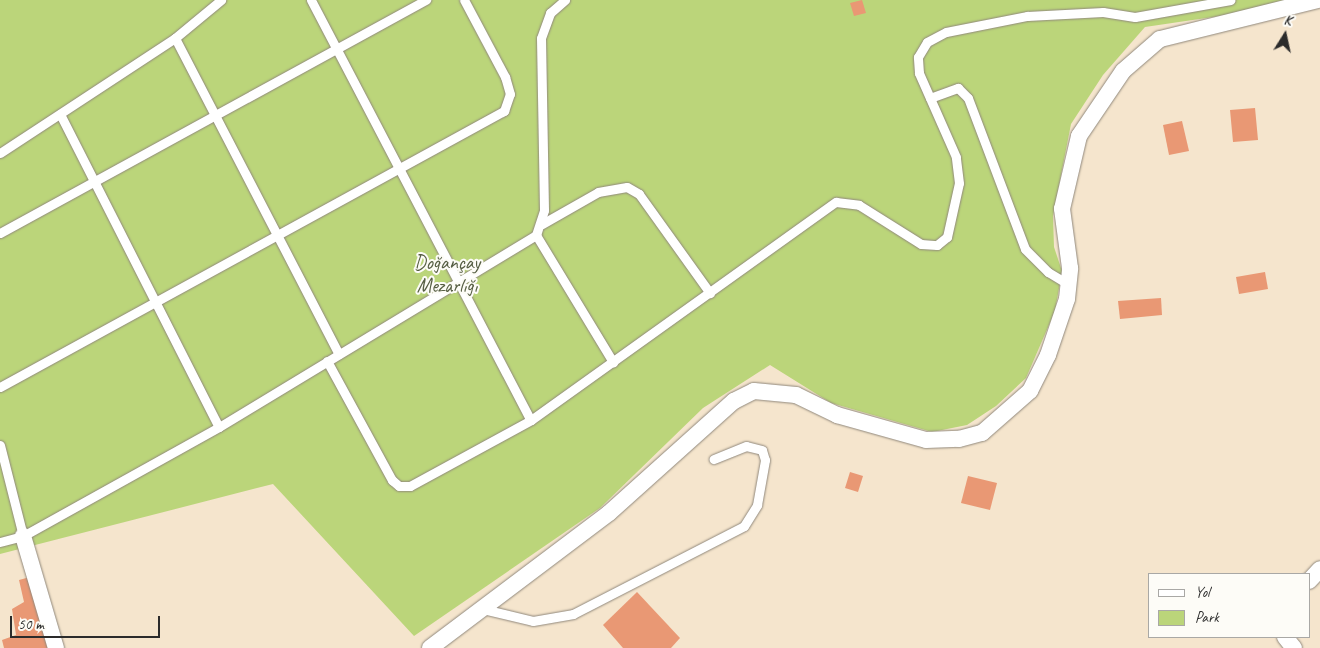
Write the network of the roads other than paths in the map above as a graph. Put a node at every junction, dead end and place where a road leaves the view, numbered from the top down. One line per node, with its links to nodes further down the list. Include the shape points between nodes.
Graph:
1 (221, 0): 8 (lane)
2 (311, 0): 9 (lane)
3 (426, 0): 9 (lane)
4 (464, 0): 14 (lane, via 505,77 510,94 504,112)
5 (565, 0): 16 (lane, via 550,13 541,38)
6 (1230, 0): 10 (lane, via 1135,17 1103,12 1027,16 946,32 927,42 918,57)
7 (1318, 0): 21 (street, via 1160,39 1123,71 1080,136 1062,209)
8 (174, 38): 11 (lane); 12 (lane)
9 (336, 49): 12 (lane); 14 (lane)
10 (930, 98): 21 (lane, via 958,88 968,98 1025,249 1048,272); 22 (lane, via 956,157 959,183 947,237 937,245 921,244 859,205 836,202)
11 (60, 114): 13 (lane); 15 (lane)
12 (215, 116): 15 (lane); 18 (lane)
13 (0, 154)
14 (398, 167): 18 (lane); 20 (lane)
15 (94, 182): 17 (lane); 23 (lane)
16 (542, 224): 19 (lane); 22 (lane, via 598,192 626,187 639,194)
17 (0, 233)
18 (276, 234): 23 (lane); 24 (lane)
19 (536, 235): 20 (lane); 26 (lane)
20 (458, 281): 24 (lane); 28 (lane)
21 (1068, 284): 36 (street, via 1048,355 1030,391 982,433 959,439 926,440 837,415 796,395 754,391 734,401 609,513)
22 (710, 293): 26 (lane)
23 (155, 302): 27 (lane); 29 (lane)
24 (339, 354): 25 (lane)
25 (327, 361): 28 (lane, via 398,486 410,486); 29 (lane)
26 (612, 362): 28 (lane)
27 (0, 387)
28 (531, 420)
29 (219, 427): 32 (lane)
30 (0, 445): 32 (lane)
31 (713, 459): 36 (lane, via 746,446 762,450 765,460 757,505 744,526 573,614 533,621)
32 (24, 536): 33 (lane); 38 (street)
33 (0, 542)
34 (1320, 569): 35 (street)
35 (1310, 580)
36 (483, 609): 39 (street)
37 (1286, 638): 40 (street)
38 (56, 648)
39 (430, 648)
40 (1294, 648)

